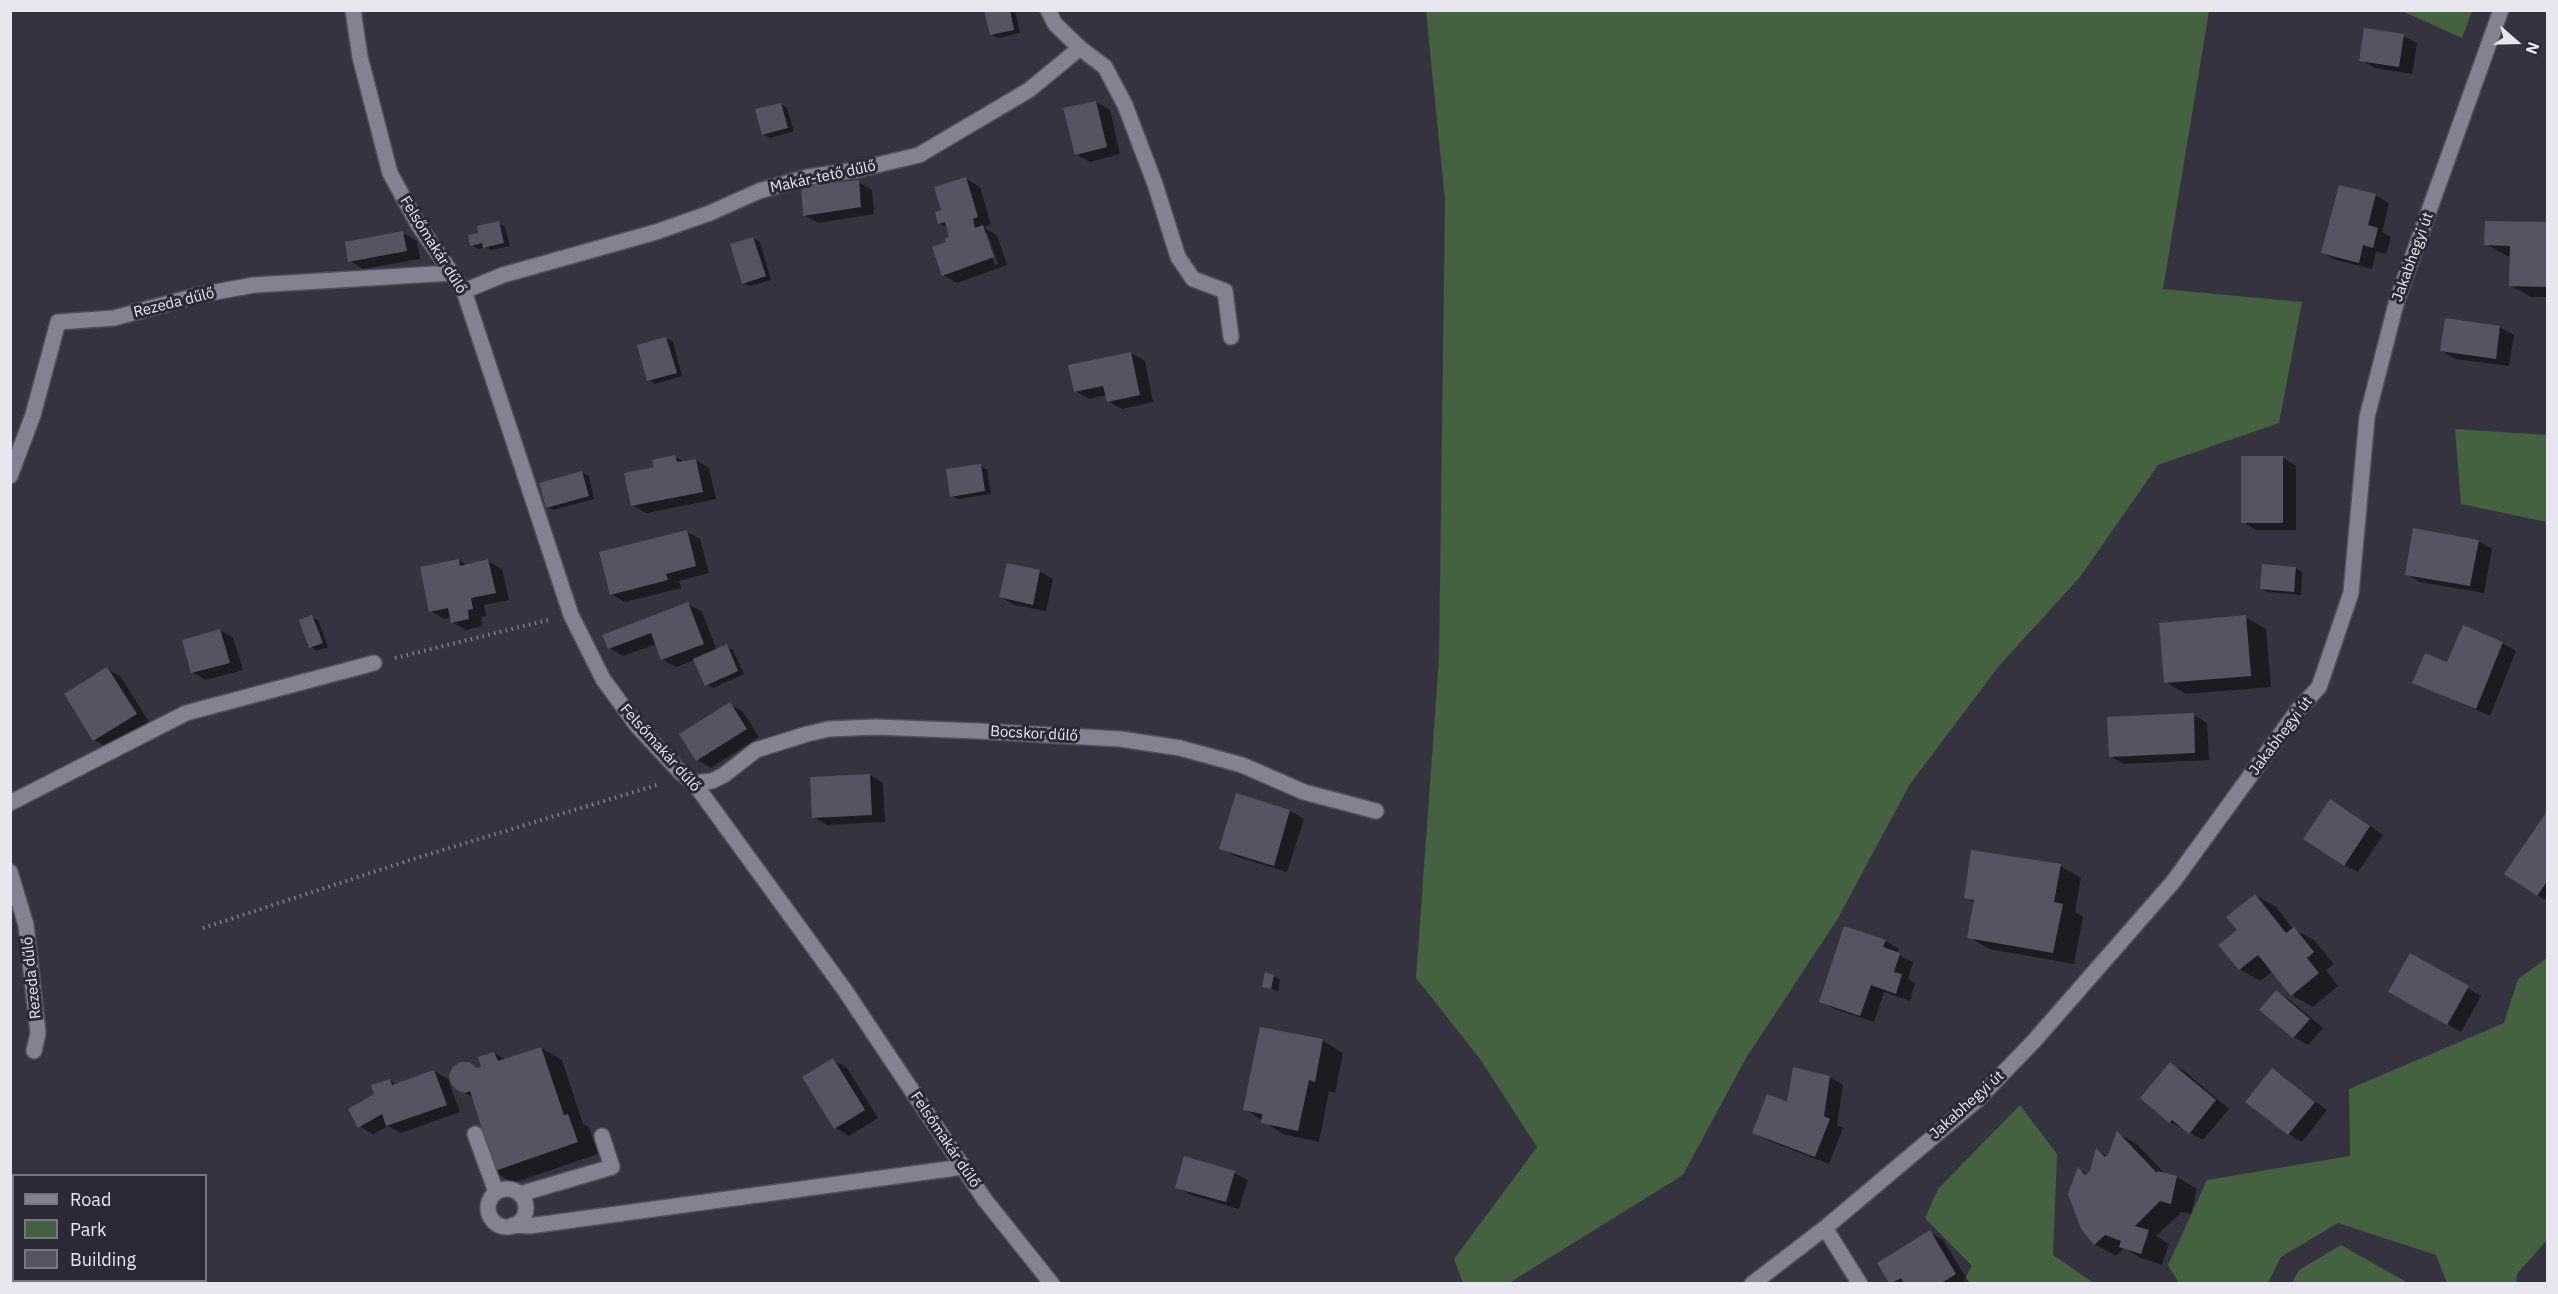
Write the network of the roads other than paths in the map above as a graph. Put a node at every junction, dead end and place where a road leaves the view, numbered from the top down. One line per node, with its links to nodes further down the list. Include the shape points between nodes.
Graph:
1 (353, 10): 5 (street, Felsőmakár dűlő, via 360,57 390,173 418,226)
2 (1048, 10): 4 (street, via 1055,24)
3 (2501, 10): 21 (street, Jakabhegyi út, via 2397,300 2367,417 2352,593 2319,687 2298,710 2173,882 2034,1041 1977,1100)
4 (1080, 48): 6 (street, Makár-tető dűlő, via 1029,90 919,155 759,191 656,232 503,275); 7 (street, via 1105,67 1125,105 1178,257 1193,279 1225,291)
5 (452, 273): 6 (street, Felsőmakár dűlő); 8 (street, Rezeda dűlő, via 254,285 114,318 58,322 33,415)
6 (464, 291): 10 (street, Felsőmakár dűlő, via 571,615 603,679 638,728)
7 (1231, 337)
8 (10, 476)
9 (374, 663): 11 (street, via 186,713)
10 (694, 783): 12 (street, Bocskor dűlő, via 724,775 756,750 830,729 978,731 1120,739 1180,748 1242,765 1304,792); 17 (street, Felsőmakár dűlő, via 844,989)
11 (10, 803)
12 (1376, 811)
13 (10, 872): 14 (street, Rezeda dűlő, via 26,925 38,1033)
14 (34, 1051)
15 (475, 1134): 18 (street)
16 (602, 1136): 19 (street, via 612,1167)
17 (963, 1167): 20 (street, via 529,1226); 22 (street, Felsőmakár dűlő)
18 (496, 1192): 19 (street, via 509,1189); 20 (street, via 489,1202 489,1214 501,1226)
19 (520, 1194): 20 (street, via 525,1212 519,1223)
20 (513, 1225)
21 (1825, 1228): 23 (street, Jakabhegyi út); 24 (street)
22 (1052, 1284)
23 (1752, 1284)
24 (1860, 1284)

